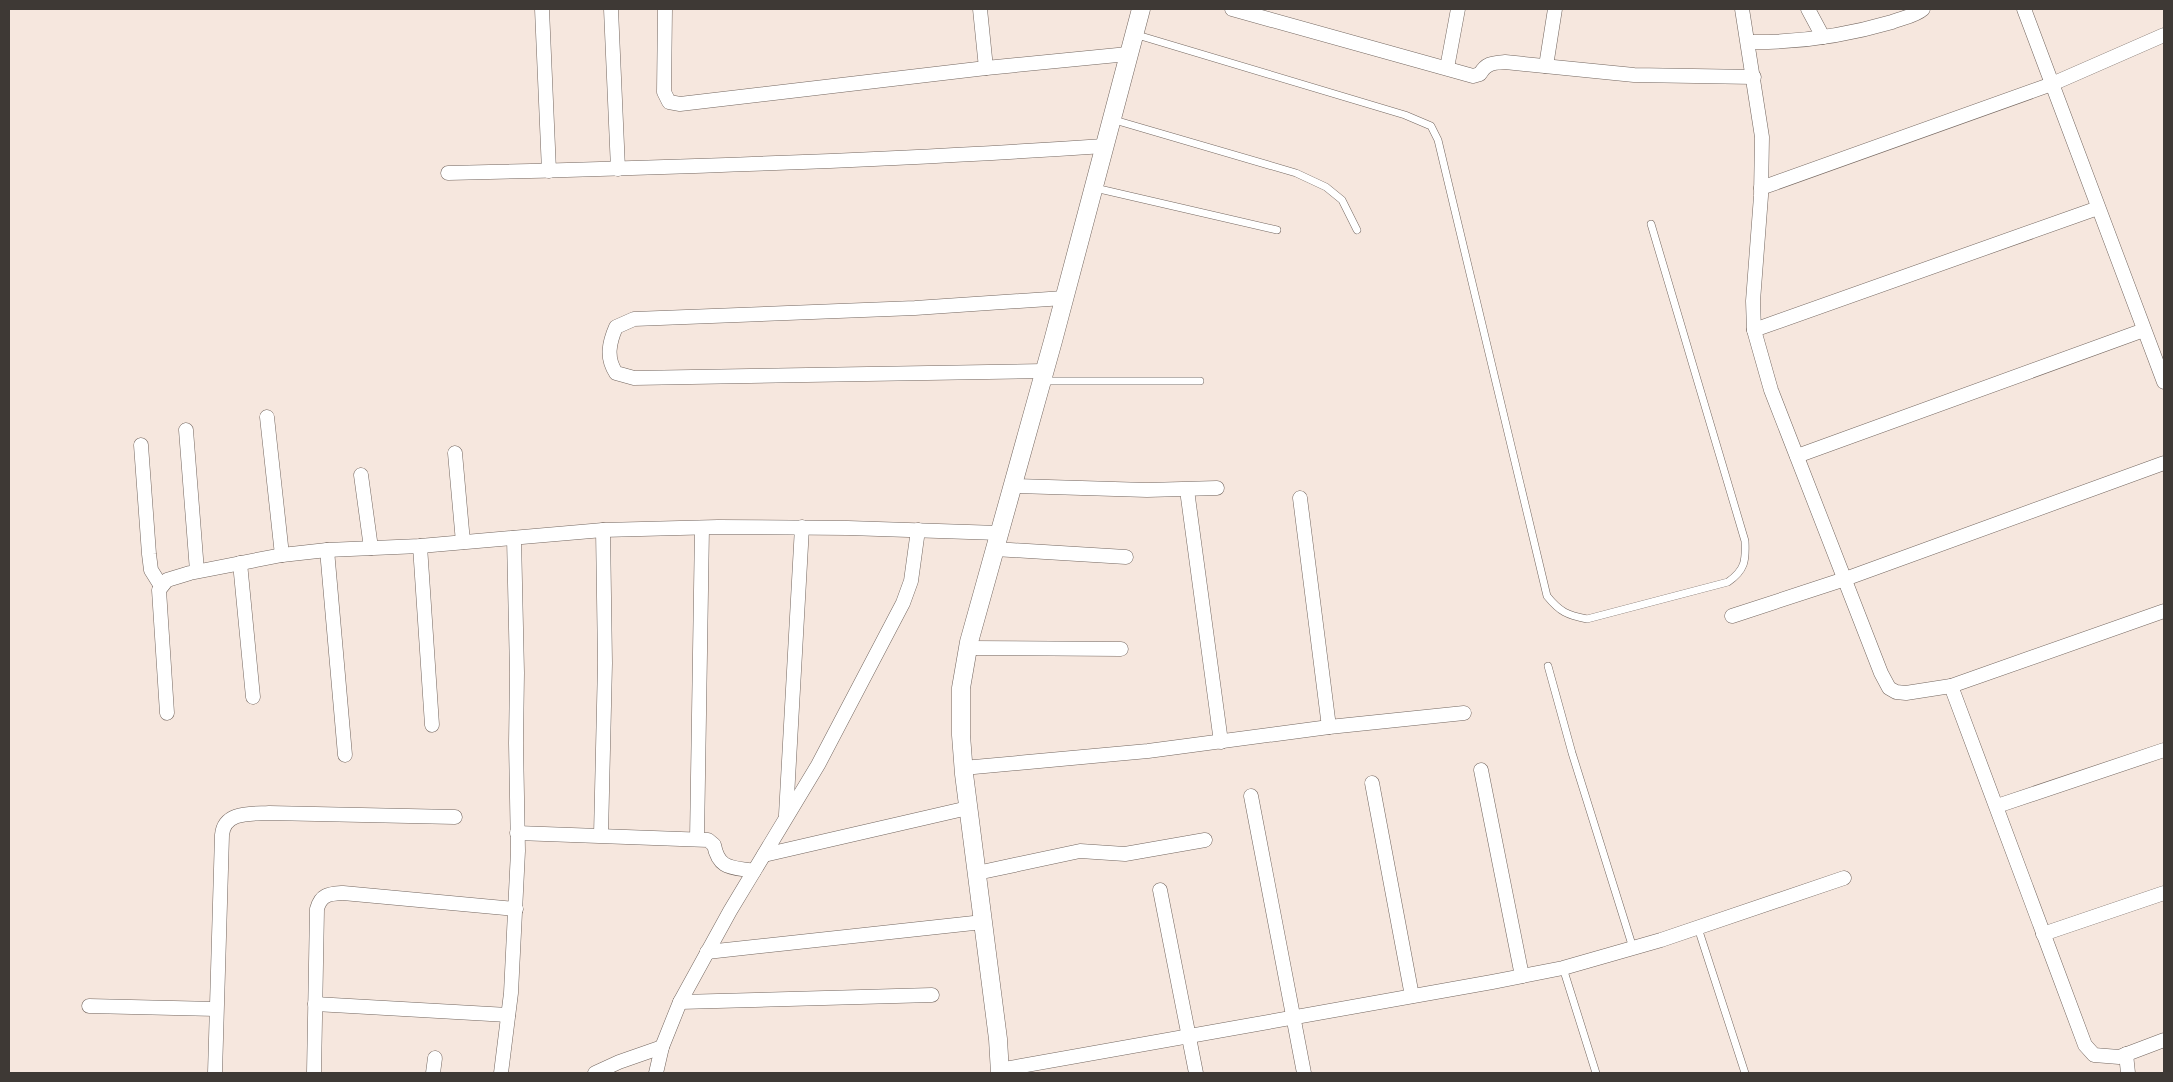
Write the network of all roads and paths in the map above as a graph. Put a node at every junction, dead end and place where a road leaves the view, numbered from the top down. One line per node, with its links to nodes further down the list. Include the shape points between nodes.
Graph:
1 (542, 9): 26 (street)
2 (611, 9): 25 (street)
3 (665, 9): 19 (street, via 664,92 669,102 680,104)
4 (980, 9): 19 (street)
5 (1140, 9): 13 (street)
6 (1232, 9): 20 (street)
7 (1458, 9): 20 (street)
8 (1555, 9): 18 (street)
9 (1742, 9): 16 (street)
10 (1808, 9): 15 (street)
11 (1923, 9): 15 (street, via 1863,30)
12 (2024, 9): 22 (street)
13 (1134, 34): 17 (street); 31 (lane, via 1431,126 1438,140 1547,596 1558,609 1570,616 1587,619 1728,582 1737,575 1746,560 1745,541)
14 (2164, 35): 22 (street)
15 (1823, 37): 16 (street)
16 (1748, 42): 21 (street)
17 (1128, 54): 19 (street); 23 (street)
18 (1546, 66): 20 (street, via 1505,62 1490,64 1473,76); 21 (street, via 1634,75)
19 (986, 68)
20 (1447, 68)
21 (1754, 77): 29 (street, via 1762,137)
22 (2052, 84): 29 (street); 30 (street)
23 (1111, 118): 24 (street); 33 (lane, via 1296,173 1326,187 1342,200)
24 (1104, 146): 25 (street, via 962,156); 28 (street)
25 (618, 169): 26 (street)
26 (549, 171): 27 (street)
27 (448, 173)
28 (1092, 187): 32 (lane); 34 (street)
29 (1761, 188): 35 (street)
30 (2098, 208): 35 (street); 36 (street)
31 (1651, 224)
32 (1277, 230)
33 (1357, 230)
34 (1064, 298): 37 (street); 37 (street, via 634,319 616,327 609,353 616,373 634,378)
35 (1754, 330): 44 (street, via 1771,390)
36 (2144, 330): 39 (street); 44 (street)
37 (1043, 376): 38 (lane); 47 (street)
38 (1200, 381)
39 (2164, 382)
40 (267, 417): 61 (street)
41 (186, 430): 64 (street)
42 (141, 445): 66 (street, via 151,570)
43 (455, 453): 57 (street)
44 (1797, 456): 65 (street)
45 (2164, 464): 65 (street)
46 (361, 475): 59 (street)
47 (1012, 486): 49 (street); 56 (street)
48 (1217, 488): 49 (street)
49 (1187, 490): 78 (street)
50 (1300, 498): 77 (street)
51 (702, 528): 52 (street); 53 (street); 91 (street)
52 (802, 528): 54 (street); 88 (street)
53 (603, 530): 55 (street); 90 (street, via 605,663)
54 (918, 530): 56 (street); 88 (street, via 912,574 903,603 818,765)
55 (514, 538): 57 (street); 89 (street)
56 (997, 541): 62 (street); 69 (street)
57 (463, 542): 58 (street)
58 (420, 546): 59 (street); 76 (street)
59 (371, 548): 60 (street)
60 (327, 550): 61 (street); 80 (street)
61 (282, 555): 63 (street)
62 (1126, 557)
63 (240, 563): 64 (street); 73 (street)
64 (196, 571): 66 (street, via 167,580)
65 (1845, 579): 68 (street); 72 (street, via 1889,688 1906,693)
66 (161, 586): 74 (street, via 159,597)
67 (2164, 611): 72 (street)
68 (1732, 616)
69 (968, 648): 70 (street); 81 (street, via 961,688)
70 (1121, 649)
71 (1548, 666): 103 (lane)
72 (1952, 686): 85 (street)
73 (253, 697)
74 (168, 713)
75 (1464, 713): 77 (street)
76 (432, 725)
77 (1329, 727): 78 (street)
78 (1221, 742): 81 (street, via 1148,752)
79 (2164, 750): 85 (street)
80 (345, 755)
81 (963, 768): 86 (street)
82 (1481, 770): 106 (street)
83 (1372, 783): 108 (street)
84 (1252, 796): 114 (street)
85 (1997, 806): 102 (street)
86 (968, 808): 93 (street); 95 (street)
87 (455, 816): 112 (street, via 240,814 228,821 222,828)
88 (786, 818): 93 (street)
89 (518, 833): 90 (street); 99 (street)
90 (601, 835): 91 (street)
91 (697, 839): 94 (street, via 708,840 714,845 721,863)
92 (1205, 840): 95 (street, via 1125,854 1080,851)
93 (764, 855): 94 (street)
94 (754, 871): 104 (street)
95 (977, 872): 100 (street)
96 (1844, 878): 101 (street)
97 (1160, 890): 115 (street)
98 (2164, 893): 102 (street)
99 (516, 908): 110 (street, via 328,894 320,900 317,909); 113 (street)
100 (983, 922): 104 (street); 120 (street)
101 (1698, 928): 103 (street); 130 (lane)
102 (2043, 934): 118 (street, via 2085,1045 2094,1055 2119,1057)
103 (1633, 948): 105 (street)
104 (707, 952): 109 (street)
105 (1562, 968): 106 (street); 129 (lane)
106 (1522, 976): 108 (street)
107 (932, 994): 109 (street)
108 (1412, 996): 114 (street)
109 (680, 1002): 117 (street)
110 (315, 1004): 113 (street); 122 (street)
111 (89, 1006): 112 (street)
112 (216, 1009): 121 (street)
113 (508, 1015): 124 (street)
114 (1293, 1017): 115 (street); 128 (street)
115 (1188, 1036): 120 (street); 127 (street)
116 (2164, 1040): 118 (street)
117 (662, 1047): 125 (street); 126 (street)
118 (2126, 1054): 131 (street)
119 (435, 1058): 123 (street)
120 (1000, 1071)
121 (215, 1073)
122 (314, 1073)
123 (433, 1073)
124 (501, 1073)
125 (595, 1073)
126 (656, 1073)
127 (1196, 1073)
128 (1304, 1073)
129 (1596, 1073)
130 (1745, 1073)
131 (2128, 1073)

